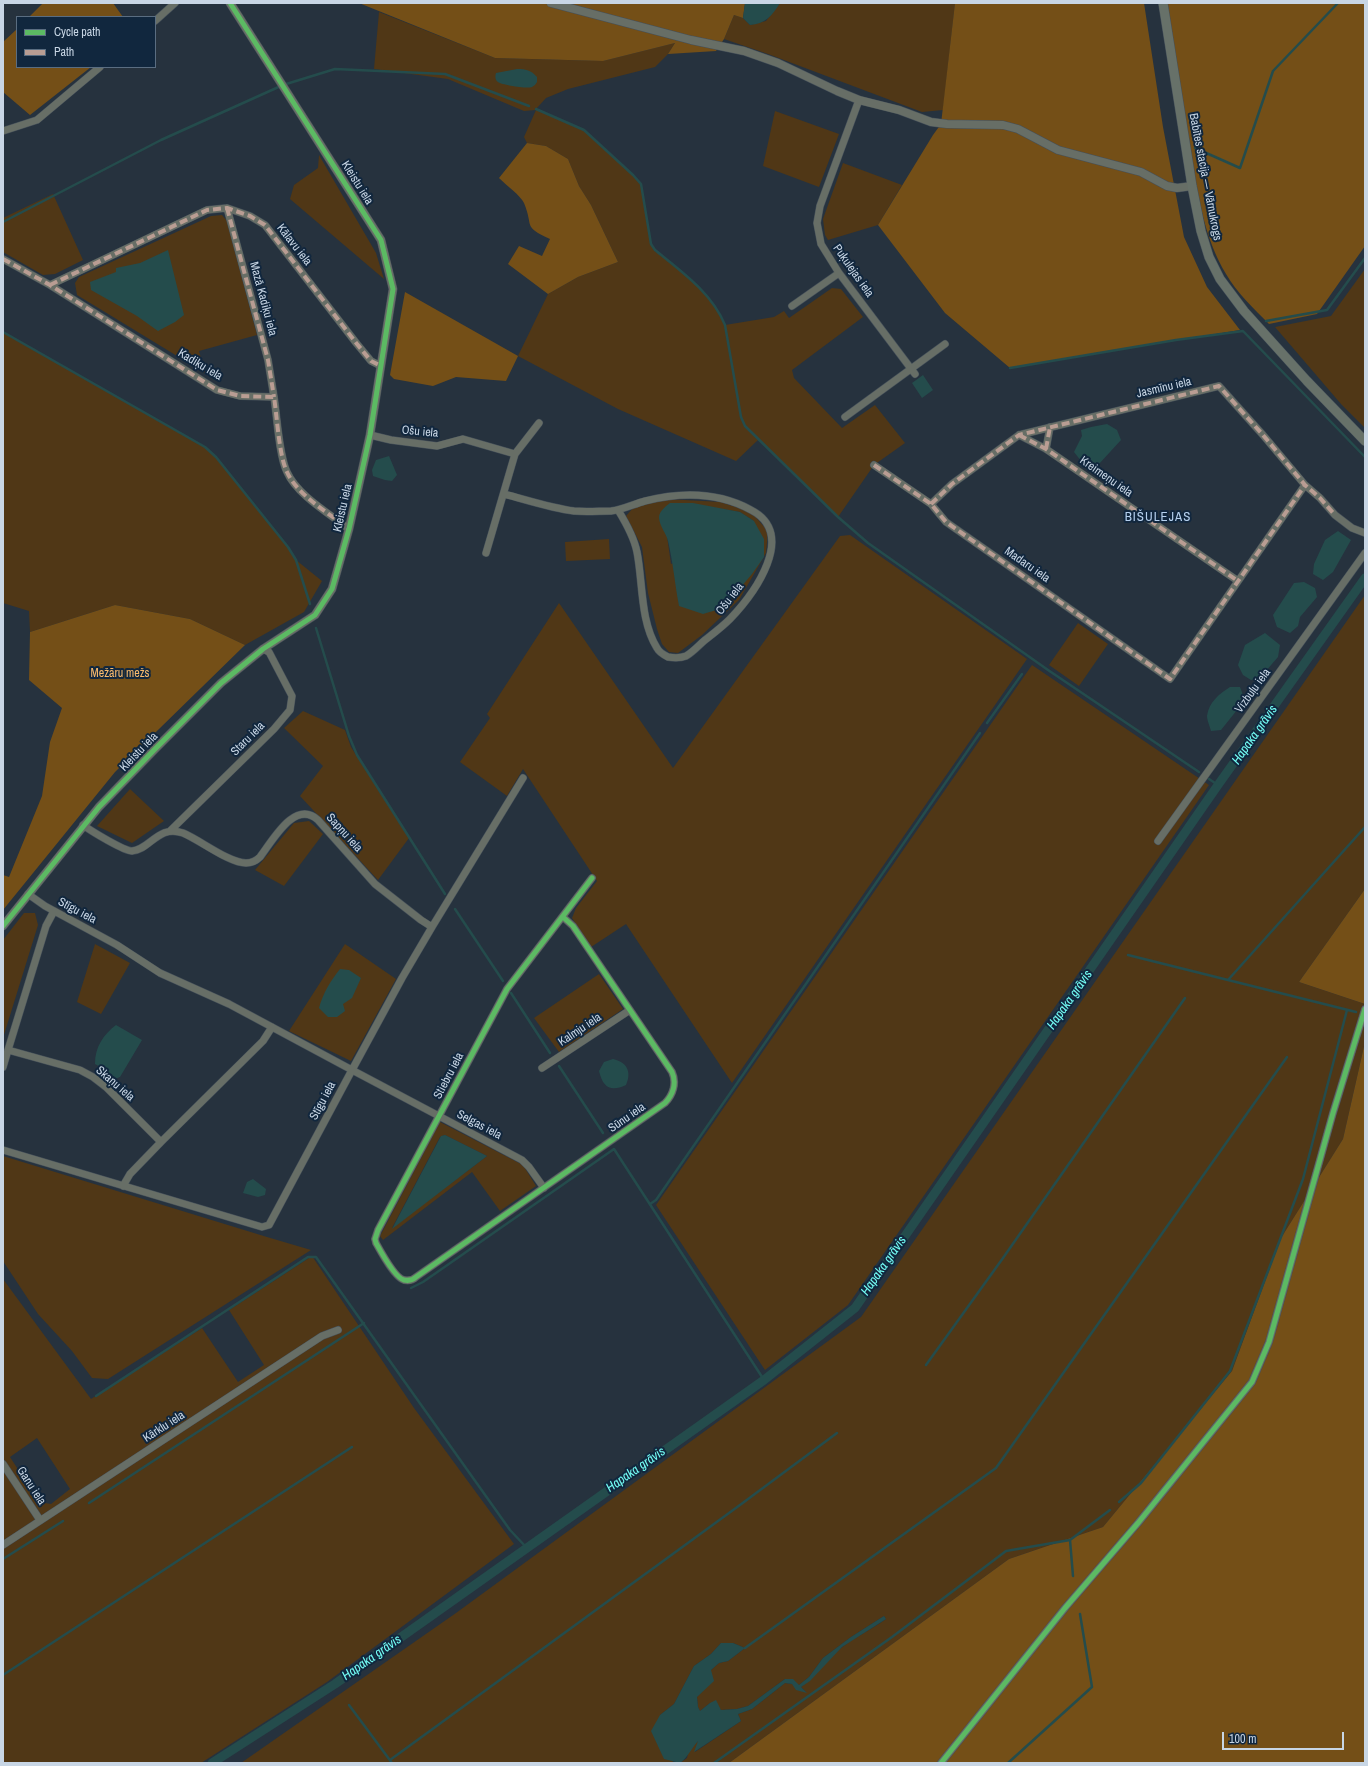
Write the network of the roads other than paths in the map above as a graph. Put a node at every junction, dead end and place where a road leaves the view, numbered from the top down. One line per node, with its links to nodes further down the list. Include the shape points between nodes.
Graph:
1 (175, 3): 5 (street)
2 (230, 3): 16 (street, Kleistu iela, via 381,240 393,289)
3 (551, 3): 7 (street, via 691,40 744,51 778,63)
4 (1163, 3): 9 (main road, Babītes stacija — Vārnukrogs)
5 (156, 20)
6 (99, 68): 8 (street, via 37,120)
7 (859, 100): 9 (street, via 899,110 931,122 1003,125 1018,129 1058,150 1141,172 1167,186); 12 (street, Puķulejas iela, via 820,206 817,223 821,244)
8 (3, 131)
9 (1192, 186): 24 (main road, Babītes stacija — Vārnukrogs, via 1201,231 1209,257 1220,279 1244,311 1307,382)
10 (227, 208): 13 (street, Kālavu iela, via 207,210); 16 (street, Kālavu iela, via 250,216 265,225 357,344 371,361); 18 (street, Mazā Kadiķu iela, via 268,360)
11 (3, 259): 13 (street, Kadiķu iela)
12 (839, 273): 14 (street); 17 (street, Puķulejas iela)
13 (50, 285): 18 (street, Kadiķu iela, via 217,390 240,396)
14 (792, 306)
15 (945, 344): 17 (street)
16 (381, 366): 22 (street, Kleistu iela)
17 (912, 371): 19 (street)
18 (274, 397): 32 (street, via 287,472 300,491)
19 (845, 417)
20 (539, 423): 26 (street)
21 (1050, 427): 23 (street, Jasmīnu iela); 25 (street); 28 (street, Jasmīnu iela, via 1219,386)
22 (370, 435): 26 (street, Ošu iela, via 437,446 463,439); 32 (street, Kleistu iela)
23 (1019, 435): 25 (street, Kreimeņu iela); 30 (street, Jasmīnu iela, via 952,484)
24 (1365, 442)
25 (1046, 449): 36 (street, Kreimeņu iela)
26 (515, 454): 29 (street)
27 (874, 466): 30 (street, Madaru iela)
28 (1305, 485): 33 (street, Jasmīnu iela, via 1335,515 1352,528); 36 (street)
29 (504, 494): 31 (street, Ošu iela, via 575,511); 34 (street)
30 (931, 504): 36 (street, Madaru iela, via 946,522 1170,679)
31 (618, 510): 31 (street, Ošu iela, via 672,496 703,495 727,500 751,510 762,517 770,528 772,547 769,557 747,599 729,620 686,656 668,657 657,648 647,624 636,547)
32 (349, 529): 37 (street, Kleistu iela, via 332,589 318,611 303,624)
33 (1365, 533)
34 (486, 553)
35 (1365, 553): 41 (street, Vizbuļu iela)
36 (1238, 581)
37 (263, 649): 39 (street, Kleistu iela, via 221,683); 40 (street, Staru iela, via 269,652 292,696 290,710 274,729)
38 (523, 778): 47 (street)
39 (83, 825): 40 (street, via 132,851); 43 (street, Kleistu iela)
40 (170, 831): 47 (street, Sapņu iela, via 182,833 235,860 248,863 260,857 292,818 299,814 309,814 318,820 380,889)
41 (1158, 841)
42 (592, 878): 45 (street, Stiebru iela)
43 (28, 894): 44 (street, Stīgu iela); 46 (street, Kleistu iela)
44 (54, 911): 50 (street, Stīgu iela, via 117,945 166,976 218,998); 51 (street, via 46,926)
45 (563, 917): 49 (street, Sūnu iela, via 573,926); 55 (street, Stiebru iela, via 508,989)
46 (3, 926)
47 (432, 927): 54 (street)
48 (1365, 1009): 65 (street, via 1269,1342 1252,1382)
49 (630, 1010): 53 (street, Kalmju iela); 59 (street, Sūnu iela, via 673,1075 674,1084 670,1097 665,1104)
50 (272, 1027): 54 (street, Stīgu iela); 56 (street, via 263,1041)
51 (8, 1050): 52 (street); 56 (street, Skaņu iela, via 80,1070 93,1077)
52 (3, 1067)
53 (542, 1068)
54 (352, 1070): 55 (street, Selgas iela); 58 (street, Stīgu iela, via 269,1225 257,1226)
55 (439, 1116): 59 (street, Selgas iela, via 522,1160); 60 (street, Stiebru iela, via 375,1239 378,1248 400,1278)
56 (161, 1142): 58 (street, via 130,1174)
57 (3, 1150): 58 (street, Stīgu iela)
58 (123, 1186)
59 (544, 1188): 60 (street, Sūnu iela)
60 (416, 1278)
61 (338, 1330): 63 (street, Kārklu iela, via 322,1336)
62 (3, 1464): 63 (street, Ganu iela)
63 (40, 1520): 64 (street, Kārklu iela)
64 (3, 1544)
65 (941, 1763)

